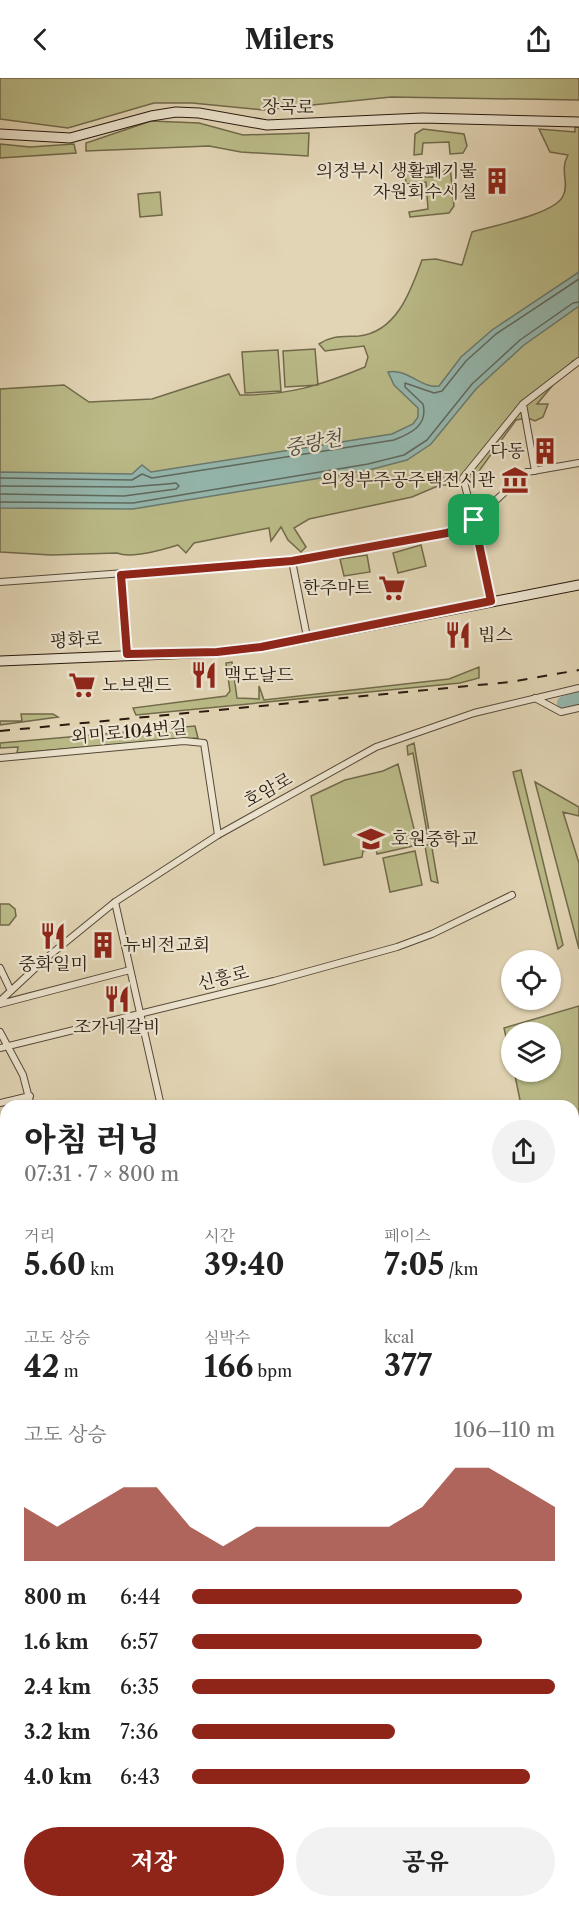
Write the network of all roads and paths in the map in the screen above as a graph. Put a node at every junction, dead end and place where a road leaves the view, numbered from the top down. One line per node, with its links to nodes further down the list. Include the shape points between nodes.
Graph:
1 (579, 122): 2 (main road, 장곡로, via 422,118 267,125 176,112 70,138)
2 (0, 134)
3 (579, 361): 4 (street)
4 (523, 404): 6 (street); 7 (street, via 464,478)
5 (579, 463): 6 (street)
6 (535, 471): 7 (street, via 527,472)
7 (474, 520): 8 (street, via 447,533); 12 (street)
8 (292, 561): 9 (street); 13 (street)
9 (121, 575): 10 (street); 14 (street)
10 (0, 582)
11 (579, 585): 12 (main road, 평화로)
12 (491, 601): 13 (main road, 평화로)
13 (307, 637): 14 (main road, 평화로, via 217,652)
14 (127, 654): 15 (main road, 평화로)
15 (0, 661)
16 (579, 688): 17 (street, 호암로)
17 (534, 698): 18 (street, via 561,712); 20 (street, 호암로, via 474,713 376,747)
18 (579, 708)
19 (0, 758): 20 (street, 외미로104번길, via 184,741 204,743)
20 (218, 835): 22 (street, 호암로)
21 (512, 895): 27 (street, 신흥로, via 397,947)
22 (115, 902): 24 (street); 25 (street, 호암로)
23 (0, 968): 25 (street)
24 (130, 969): 26 (street); 27 (street)
25 (11, 991): 26 (street, 호암로)
26 (0, 1003)
27 (141, 1015): 29 (street, 신흥로); 33 (street)
28 (0, 1032): 29 (street)
29 (4, 1047): 30 (street, via 23,1075)
30 (30, 1096): 31 (street); 32 (street)
31 (13, 1100)
32 (31, 1100)
33 (160, 1100)

